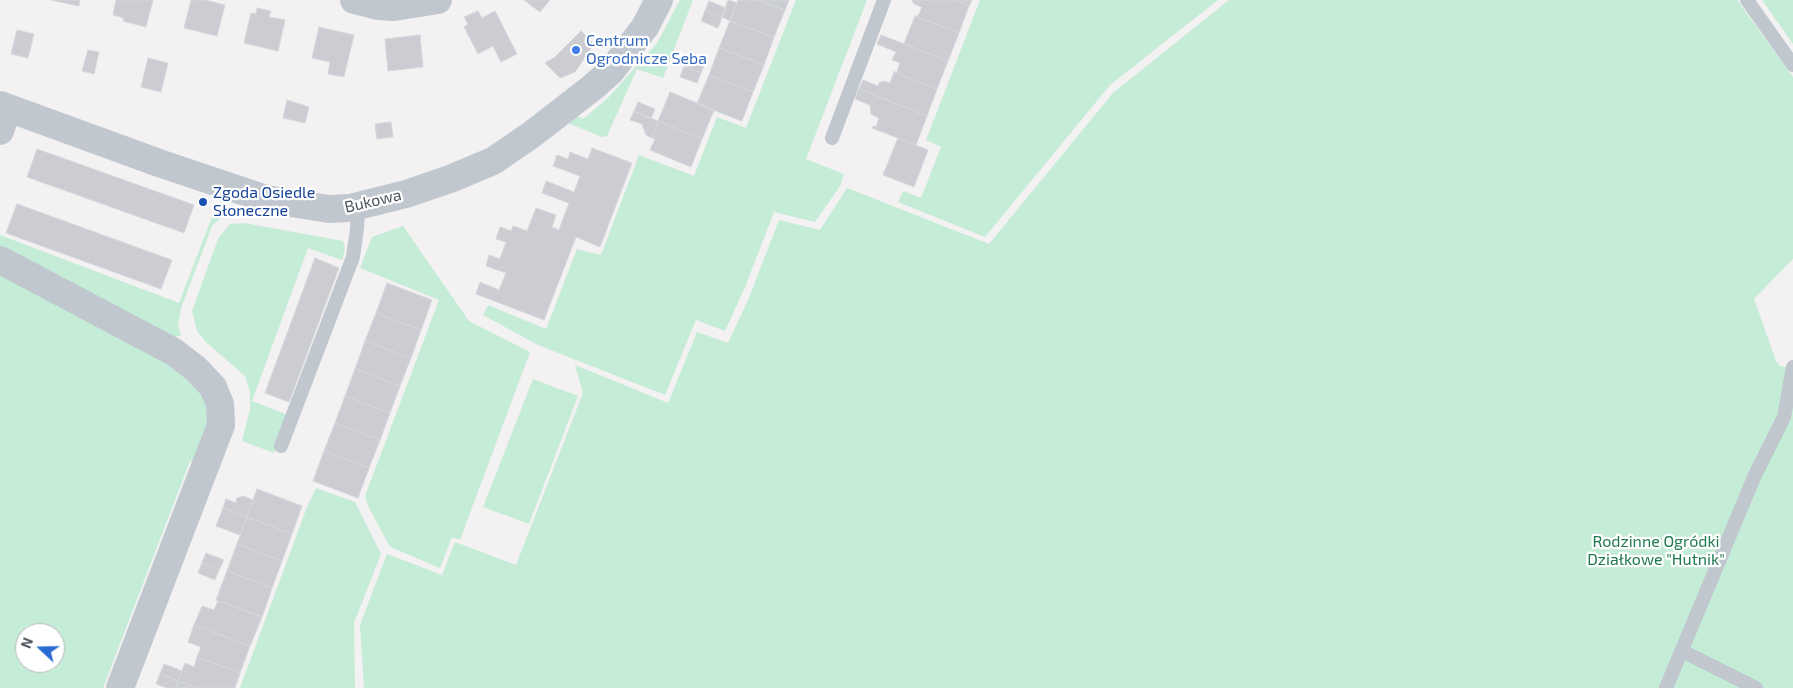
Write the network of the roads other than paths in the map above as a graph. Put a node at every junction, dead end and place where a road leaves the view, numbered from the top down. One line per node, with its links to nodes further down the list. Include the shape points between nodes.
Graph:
1 (354, 0): 2 (street, via 394,7)
2 (438, 0)
3 (659, 0): 9 (street, Bukowa, via 644,27 611,71 531,135 493,161 450,179)
4 (884, 0): 8 (lane)
5 (1747, 0): 6 (lane)
6 (1793, 65)
7 (3, 115): 9 (street, Bukowa, via 266,199 329,210)
8 (832, 138)
9 (358, 206): 12 (lane, via 353,257)
10 (0, 260): 14 (street, via 174,352 213,387 220,404 221,425)
11 (1793, 367): 13 (lane, via 1784,417 1755,475)
12 (281, 446)
13 (1682, 651): 15 (lane); 16 (lane)
14 (120, 688)
15 (1666, 688)
16 (1756, 688)

